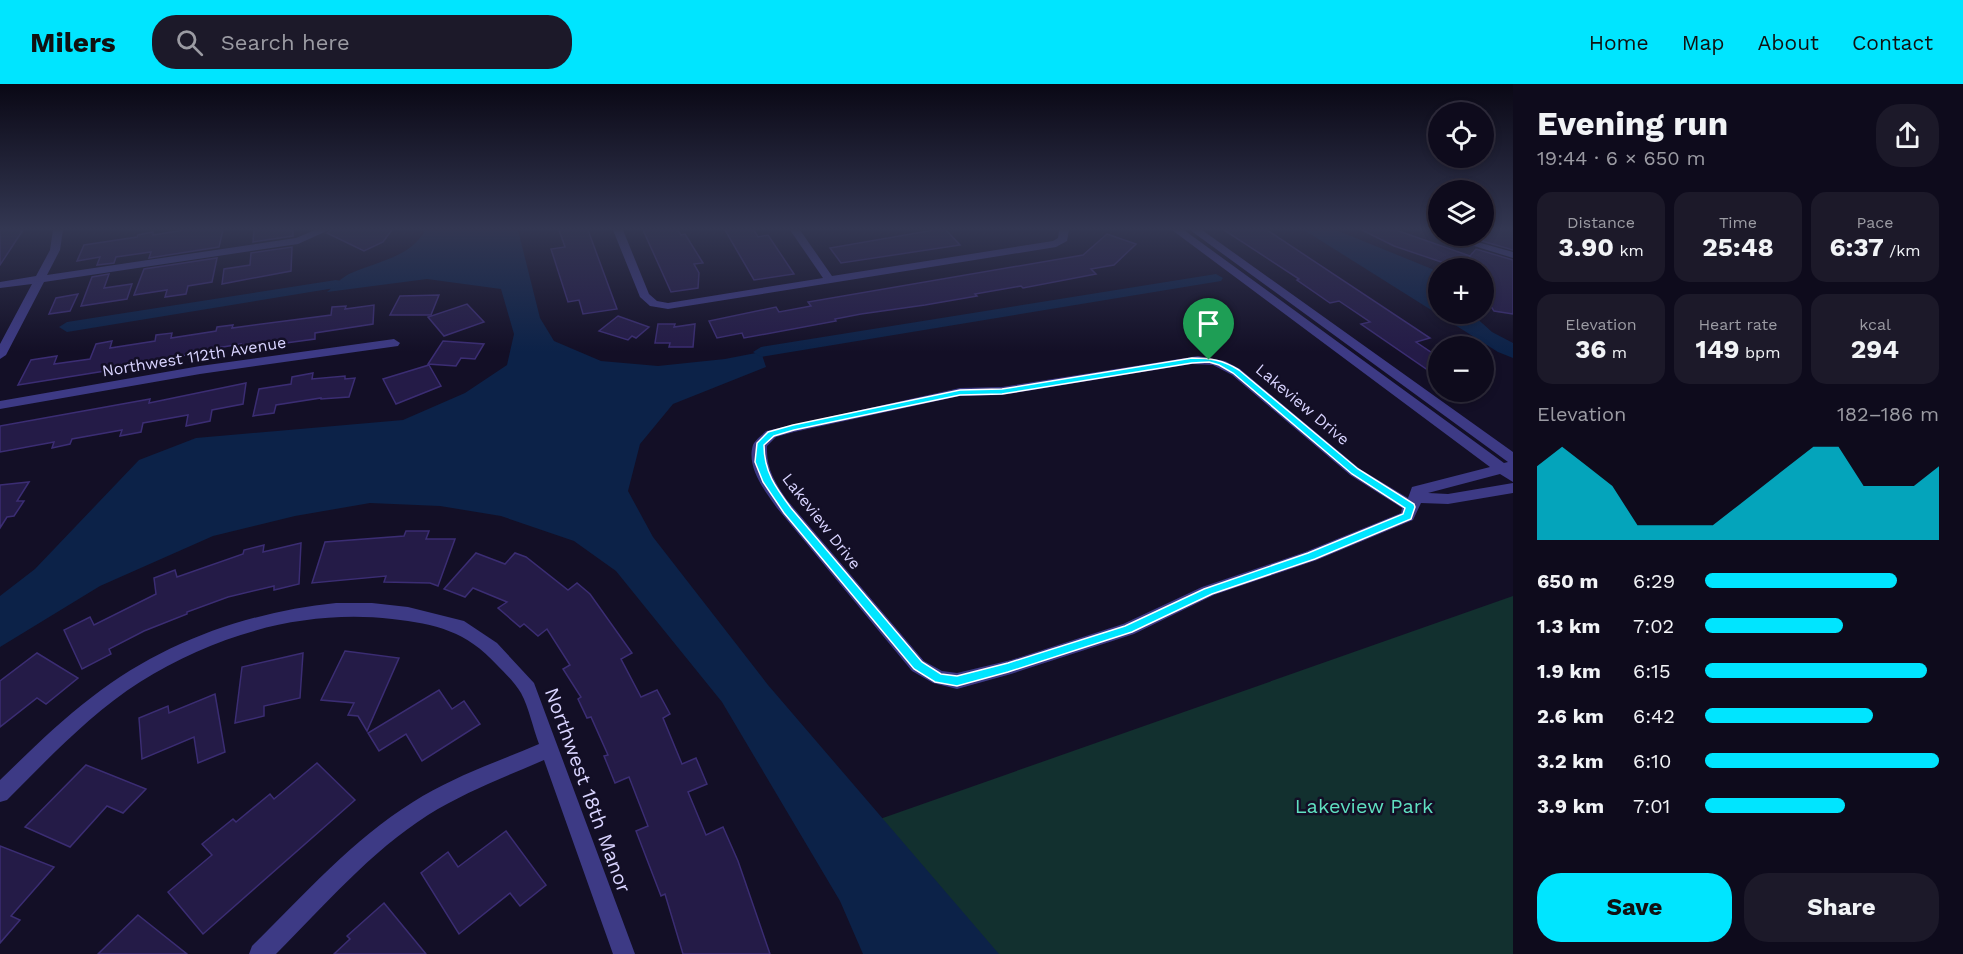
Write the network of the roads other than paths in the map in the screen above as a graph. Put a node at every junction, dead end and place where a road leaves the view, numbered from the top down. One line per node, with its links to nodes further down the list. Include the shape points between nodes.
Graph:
1 (44, 271): 8 (street)
2 (95, 271): 8 (street)
3 (634, 271): 9 (street, via 644,295 654,304 668,306)
4 (823, 271): 9 (street)
5 (894, 271): 9 (street)
6 (1233, 271): 15 (street, Lakeview Drive)
7 (1251, 271): 14 (street)
8 (39, 279): 10 (street); 12 (street)
9 (830, 281)
10 (0, 285)
11 (394, 343): 13 (street, Northwest 112th Avenue, via 200,370)
12 (0, 355)
13 (0, 405)
14 (1513, 459)
15 (1509, 471): 17 (street, Lakeview Drive, via 1417,491)
16 (1513, 488): 17 (street)
17 (1414, 502): 17 (street, Lakeview Drive, via 1408,516 1311,556 1208,591 1128,629 957,681 939,678 918,666 787,511 763,472 760,445 771,434 793,428 960,392 1002,391 1209,360 1236,372 1355,472)
18 (549, 749): 19 (street, Northwest 18th Manor, via 528,688 498,653 464,629 423,616 378,609 324,610 266,619 201,643 134,677 64,731); 20 (street, via 455,790 405,819 352,864); 21 (street, Northwest 18th Manor)
19 (0, 793)
20 (260, 954)
21 (624, 954)

